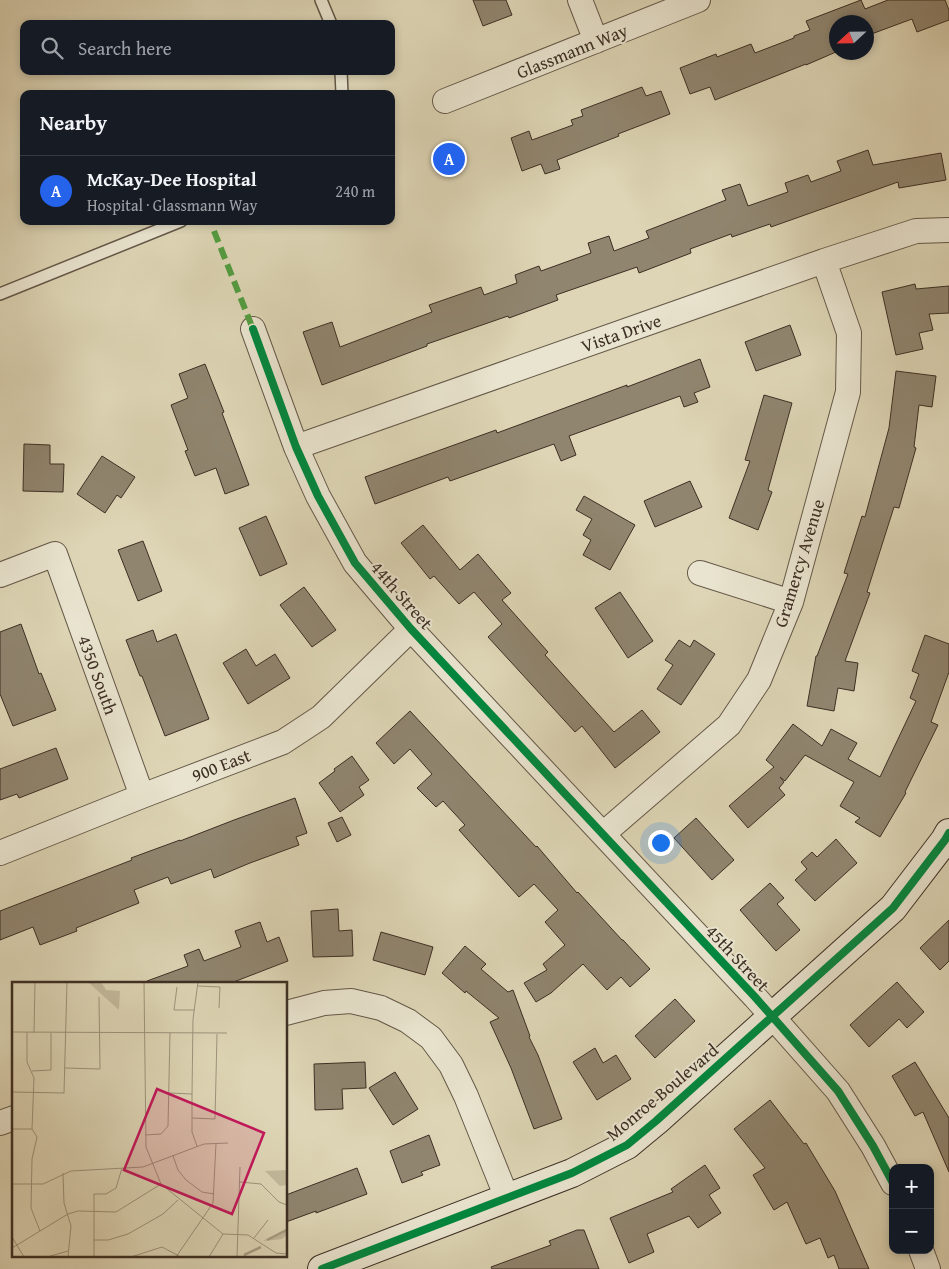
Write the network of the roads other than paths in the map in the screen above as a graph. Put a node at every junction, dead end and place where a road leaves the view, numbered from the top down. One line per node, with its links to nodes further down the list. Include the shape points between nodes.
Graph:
1 (321, 0): 4 (lane)
2 (580, 0): 5 (street)
3 (698, 0): 5 (street, Glassmann Way)
4 (329, 20)
5 (596, 41): 8 (street, Glassmann Way)
6 (341, 75): 7 (lane)
7 (342, 90)
8 (445, 101)
9 (171, 225): 12 (lane)
10 (949, 230): 11 (street, Vista Drive, via 916,231)
11 (824, 261): 14 (street, Vista Drive); 17 (street, Gramercy Avenue, via 849,333 848,392)
12 (0, 294)
13 (253, 329): 14 (street, 44th Street)
14 (296, 447): 18 (street, 44th Street, via 354,564)
15 (700, 573): 17 (street)
16 (0, 575): 19 (street, 4350 South, via 55,554)
17 (791, 602): 20 (street, Gramercy Avenue, via 759,680 729,725)
18 (411, 629): 19 (street, 900 East, via 322,717 283,742); 20 (street, 44th Street)
19 (142, 796): 22 (street, 900 East)
20 (603, 834): 24 (street, 45th Street)
21 (948, 839): 24 (street, Monroe Boulevard, via 893,908)
22 (0, 854)
23 (288, 1012): 28 (street, via 324,1003 350,1001 382,1008 431,1038 451,1065 466,1096)
24 (772, 1016): 27 (street, 45th Street, via 838,1091); 28 (street, Monroe Boulevard, via 627,1145 572,1173)
25 (12, 1119): 26 (street)
26 (0, 1123)
27 (889, 1176)
28 (507, 1198): 30 (street, Monroe Boulevard)
29 (922, 1254): 31 (street)
30 (322, 1269)
31 (928, 1269)

